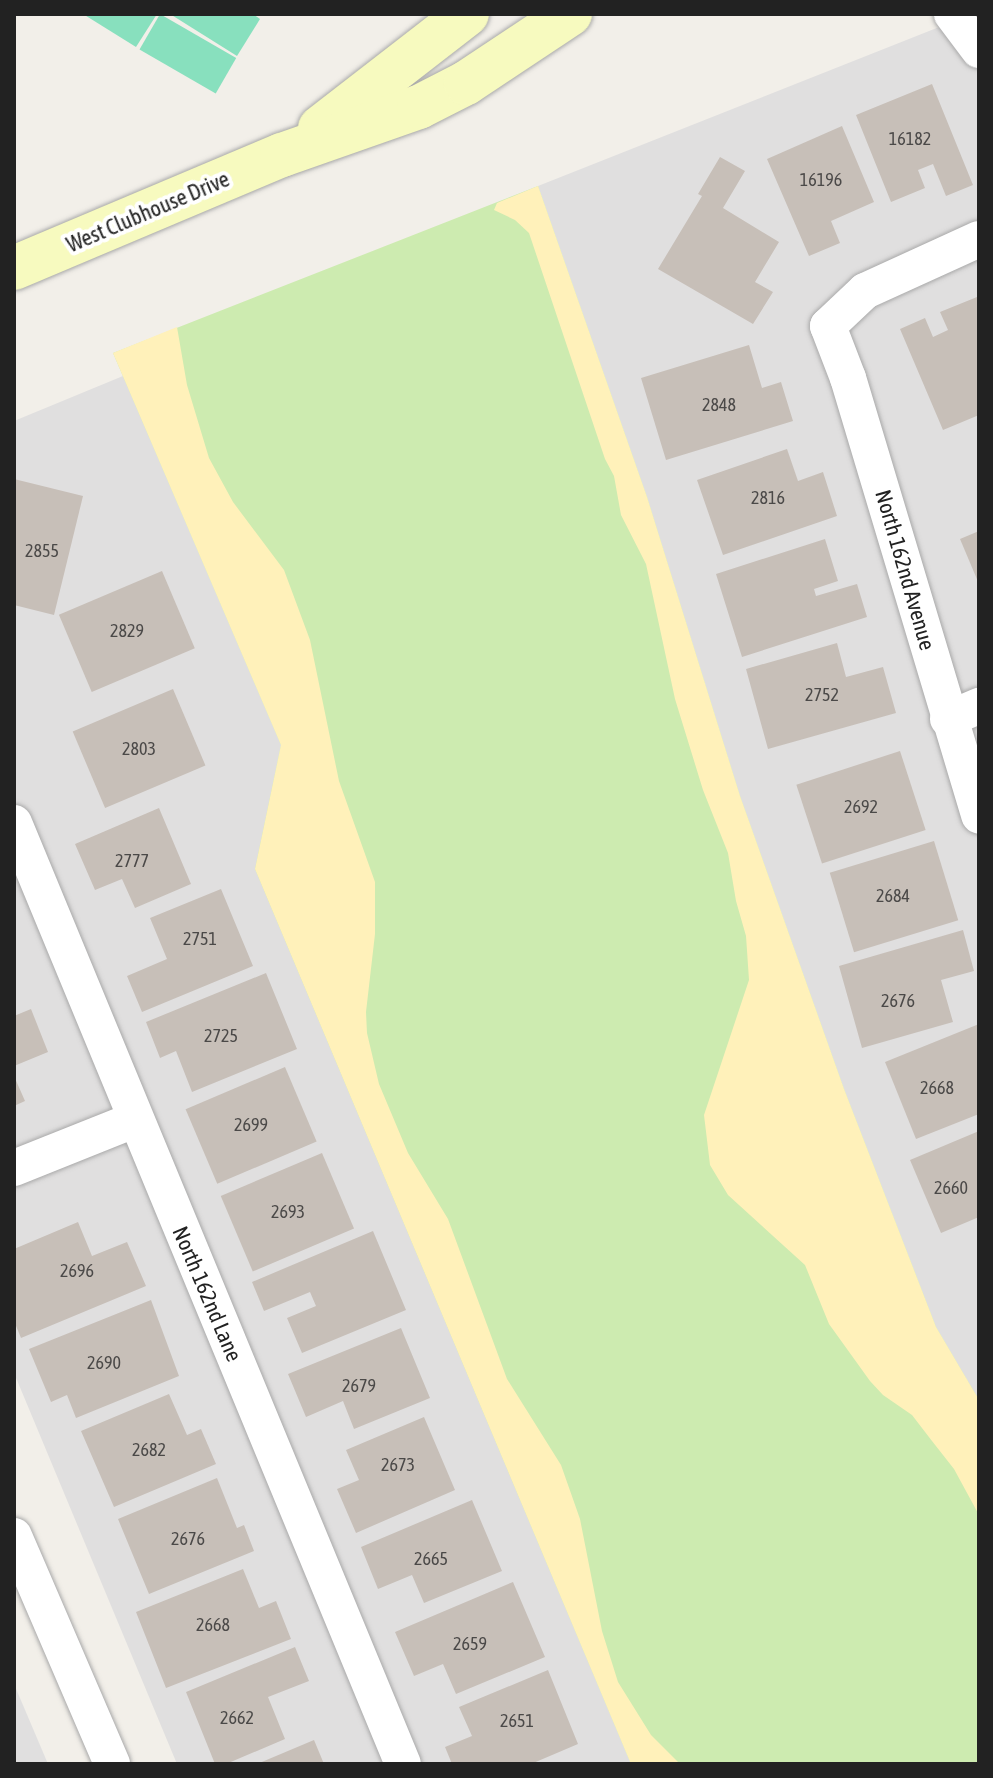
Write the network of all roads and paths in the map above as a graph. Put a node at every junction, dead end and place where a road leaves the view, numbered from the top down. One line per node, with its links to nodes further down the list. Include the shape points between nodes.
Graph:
1 (467, 14): 5 (street, West Clubhouse Drive)
2 (570, 14): 5 (street, West Clubhouse Drive, via 466,83 419,107)
3 (952, 14): 4 (street)
4 (979, 50)
5 (282, 155): 7 (street, West Clubhouse Drive)
6 (979, 239): 8 (street, North 162nd Avenue, via 865,291 828,326)
7 (14, 268)
8 (964, 712): 9 (street, North 162nd Avenue)
9 (979, 816)
10 (14, 823): 11 (street, North 162nd Lane)
11 (134, 1120): 12 (street); 15 (street, North 162nd Lane)
12 (14, 1168)
13 (14, 1536): 14 (street)
14 (112, 1764)
15 (403, 1764)

